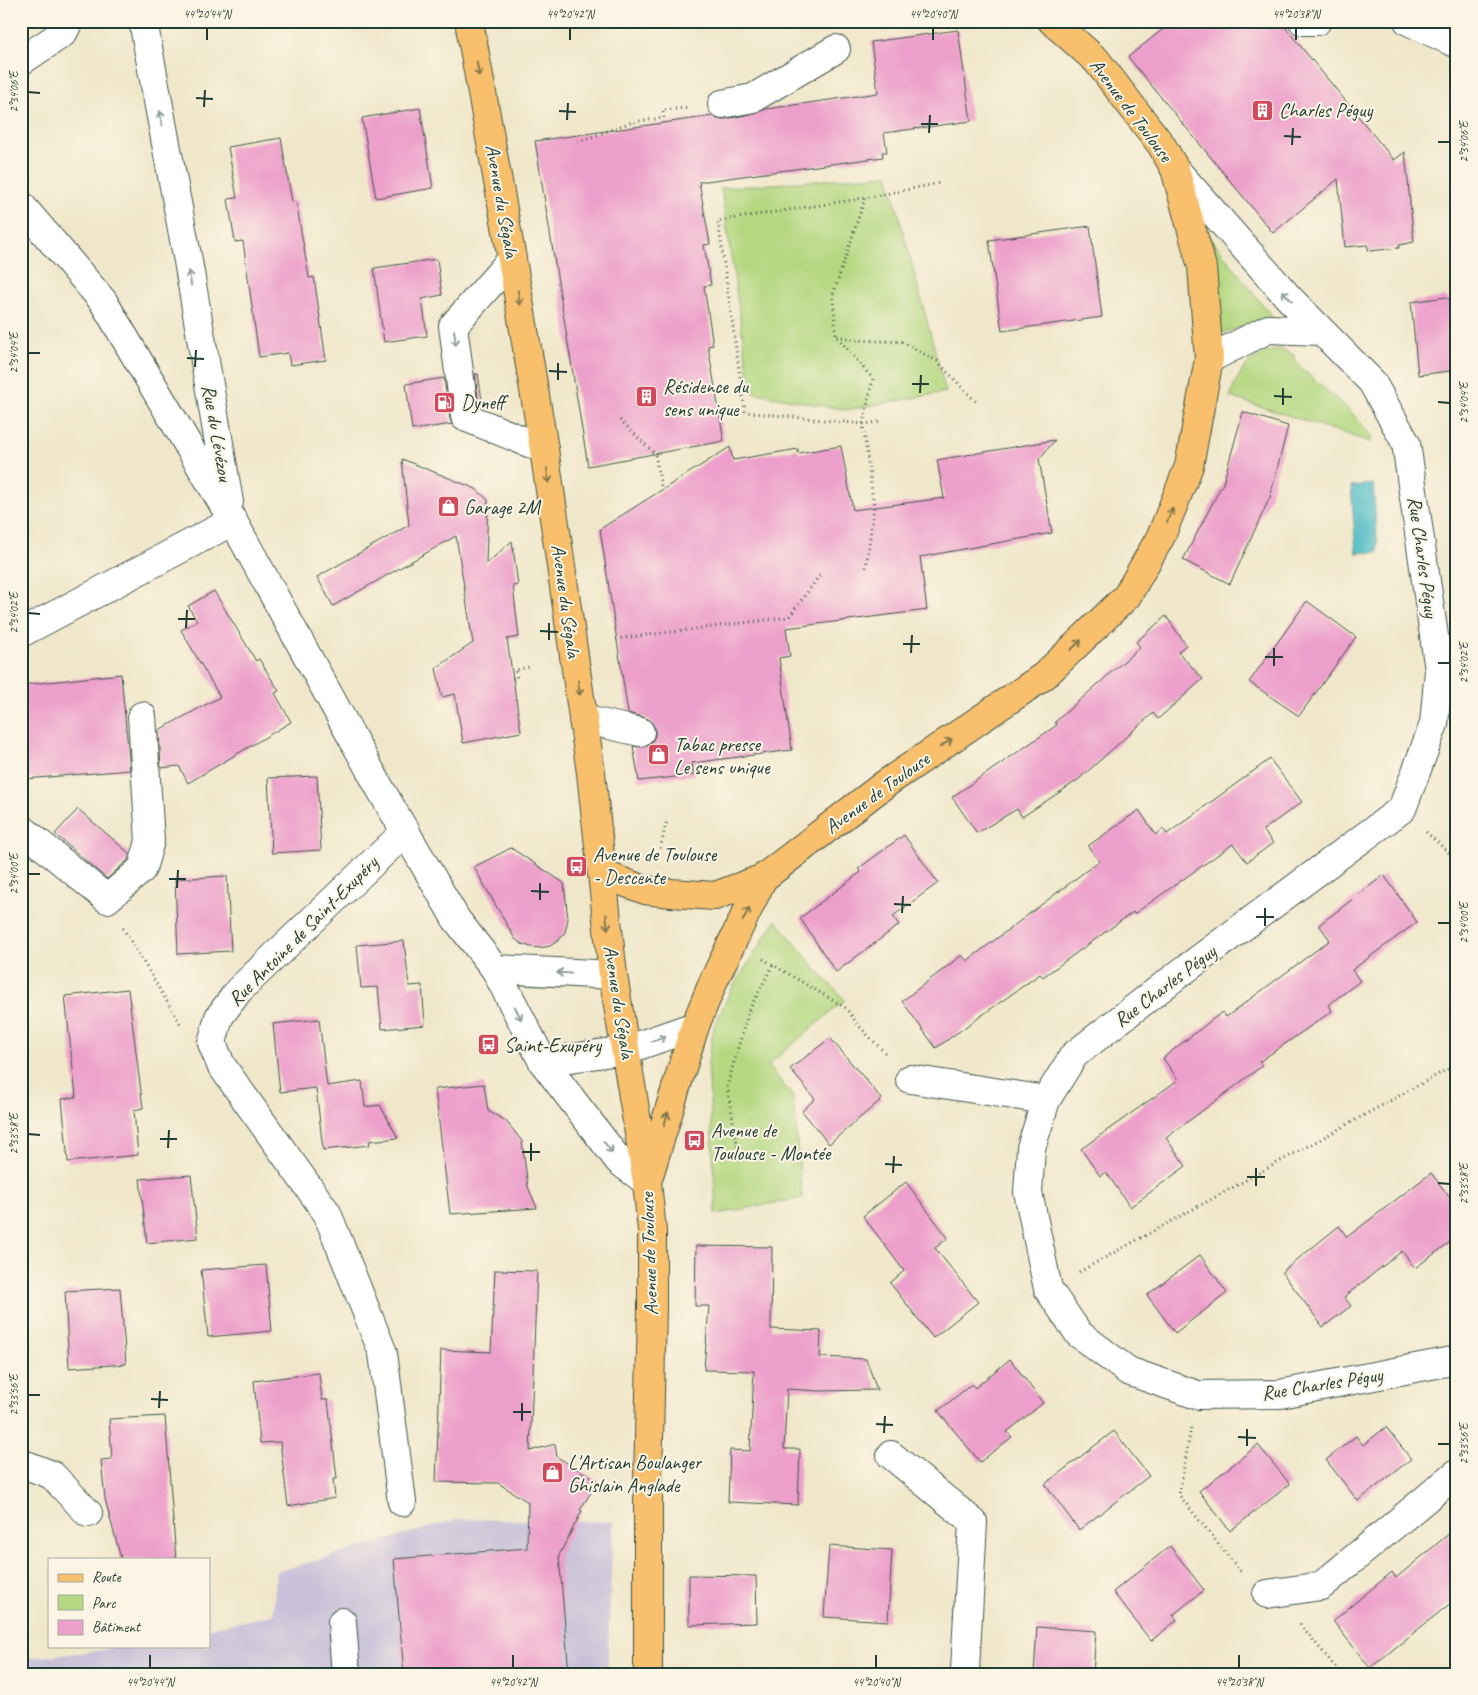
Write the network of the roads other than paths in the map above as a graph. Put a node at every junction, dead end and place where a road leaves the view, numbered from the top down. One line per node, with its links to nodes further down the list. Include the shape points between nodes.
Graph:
1 (69, 21): 10 (street, via 63,33)
2 (143, 21): 18 (street, Rue du Lévézou, one-way to 2)
3 (469, 21): 14 (main road, Avenue du Ségala, one-way to 14)
4 (1052, 21): 12 (main road, Avenue de Toulouse, via 1097,60 1162,146)
5 (1303, 21): 6 (street)
6 (1317, 21)
7 (1408, 21): 8 (street)
8 (1453, 38)
9 (836, 49): 11 (street, via 753,98)
10 (21, 61)
11 (722, 104)
12 (1175, 169): 15 (street, Rue Charles Péguy, one-way to 12); 16 (main road, Avenue de Toulouse, via 1202,267)
13 (21, 205): 18 (street, via 103,300)
14 (512, 259): 17 (main road, Avenue du Ségala, one-way to 17); 17 (street, one-way to 17, via 453,326 465,417)
15 (1321, 331): 16 (street, via 1268,329); 33 (street, Rue Charles Péguy, via 1372,382 1406,443 1439,670 1434,724 1402,809 1074,1055)
16 (1209, 359): 26 (main road, Avenue de Toulouse, one-way to 16, via 885,784 1044,676 1126,596 1161,536 1189,466)
17 (544, 449): 21 (main road, Avenue du Ségala, one-way to 21)
18 (233, 521): 19 (street); 24 (street)
19 (21, 633)
20 (142, 716): 23 (street, via 150,841 142,869 107,899)
21 (583, 719): 22 (street); 25 (main road, Avenue du Ségala)
22 (640, 732)
23 (21, 828)
24 (406, 831): 27 (street, via 456,919); 39 (street, Rue Antoine de Saint-Exupéry, via 239,990 219,1017 212,1043 221,1065 327,1213 383,1354)
25 (602, 874): 26 (main road, via 645,890 715,896); 28 (main road, Avenue du Ségala, one-way to 28)
26 (763, 878): 29 (main road, Avenue de Toulouse, one-way to 26)
27 (496, 969): 28 (street, one-way to 27); 31 (street, one-way to 31)
28 (613, 975): 30 (main road, Avenue du Ségala)
29 (695, 1026): 30 (street, one-way to 29); 34 (main road, Avenue de Toulouse, one-way to 29)
30 (626, 1050): 31 (street); 34 (main road, Avenue du Ségala)
31 (543, 1062): 34 (street, one-way to 34, via 620,1161)
32 (910, 1079): 33 (street)
33 (1046, 1100): 35 (street, Rue Charles Péguy, via 1032,1148 1028,1192 1048,1289 1079,1334 1128,1371 1197,1395 1280,1394)
34 (647, 1182): 44 (main road, Avenue de Toulouse, via 652,1231)
35 (1453, 1365)
36 (891, 1455): 45 (street, via 973,1522)
37 (21, 1463): 40 (street, via 52,1475)
38 (1457, 1473): 41 (street, via 1321,1586)
39 (402, 1502)
40 (88, 1513)
41 (1267, 1594)
42 (342, 1622): 43 (street)
43 (346, 1674)
44 (648, 1674)
45 (967, 1674)

